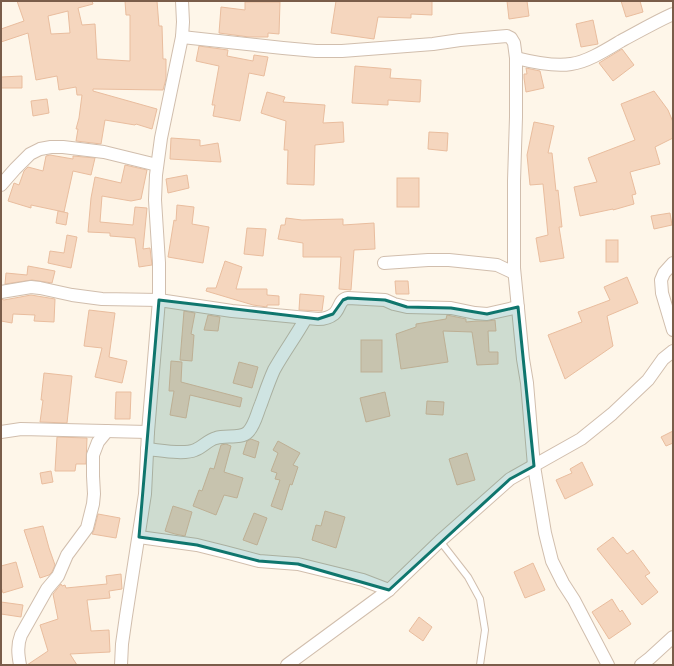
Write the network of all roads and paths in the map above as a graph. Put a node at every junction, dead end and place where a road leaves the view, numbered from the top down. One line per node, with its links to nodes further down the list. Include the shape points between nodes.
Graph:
1 (182, 1): 3 (street)
2 (673, 14): 4 (street, via 591,58 571,64)
3 (182, 37): 4 (street, via 316,51 342,51 507,36 514,43); 5 (street)
4 (516, 58): 7 (street)
5 (157, 165): 6 (street, via 104,152 51,147 30,154); 13 (street, via 155,200)
6 (1, 185)
7 (514, 249): 10 (street); 11 (street)
8 (384, 263): 10 (street, via 449,260)
9 (673, 263): 16 (street, via 661,280 662,293)
10 (497, 265): 11 (street)
11 (514, 273): 14 (street)
12 (1, 292): 13 (street, via 31,287 102,299)
13 (159, 300): 15 (street, via 232,311); 20 (street)
14 (518, 307): 15 (street, via 487,314 451,308 407,307 385,300 348,298 328,317); 22 (street)
15 (306, 318): 21 (street, via 274,370 248,433 216,438 195,451)
16 (673, 330)
17 (673, 351): 22 (street, via 663,359 648,380 612,414 581,439)
18 (107, 431): 19 (street, via 21,428); 20 (street); 27 (street, via 98,442 93,455 94,494 87,528 21,634 18,642)
19 (1, 432)
20 (148, 432): 21 (street)
21 (147, 449): 23 (street, via 145,494)
22 (534, 466): 24 (street, via 510,479); 31 (street, via 552,562)
23 (139, 537): 25 (street, via 197,545 259,561 298,564 363,580); 28 (street)
24 (440, 541): 25 (street); 30 (lane, via 468,577 480,599 485,630)
25 (389, 590): 29 (street)
26 (673, 637): 32 (street)
27 (20, 665)
28 (121, 665)
29 (287, 665)
30 (480, 665)
31 (608, 665)
32 (641, 665)

